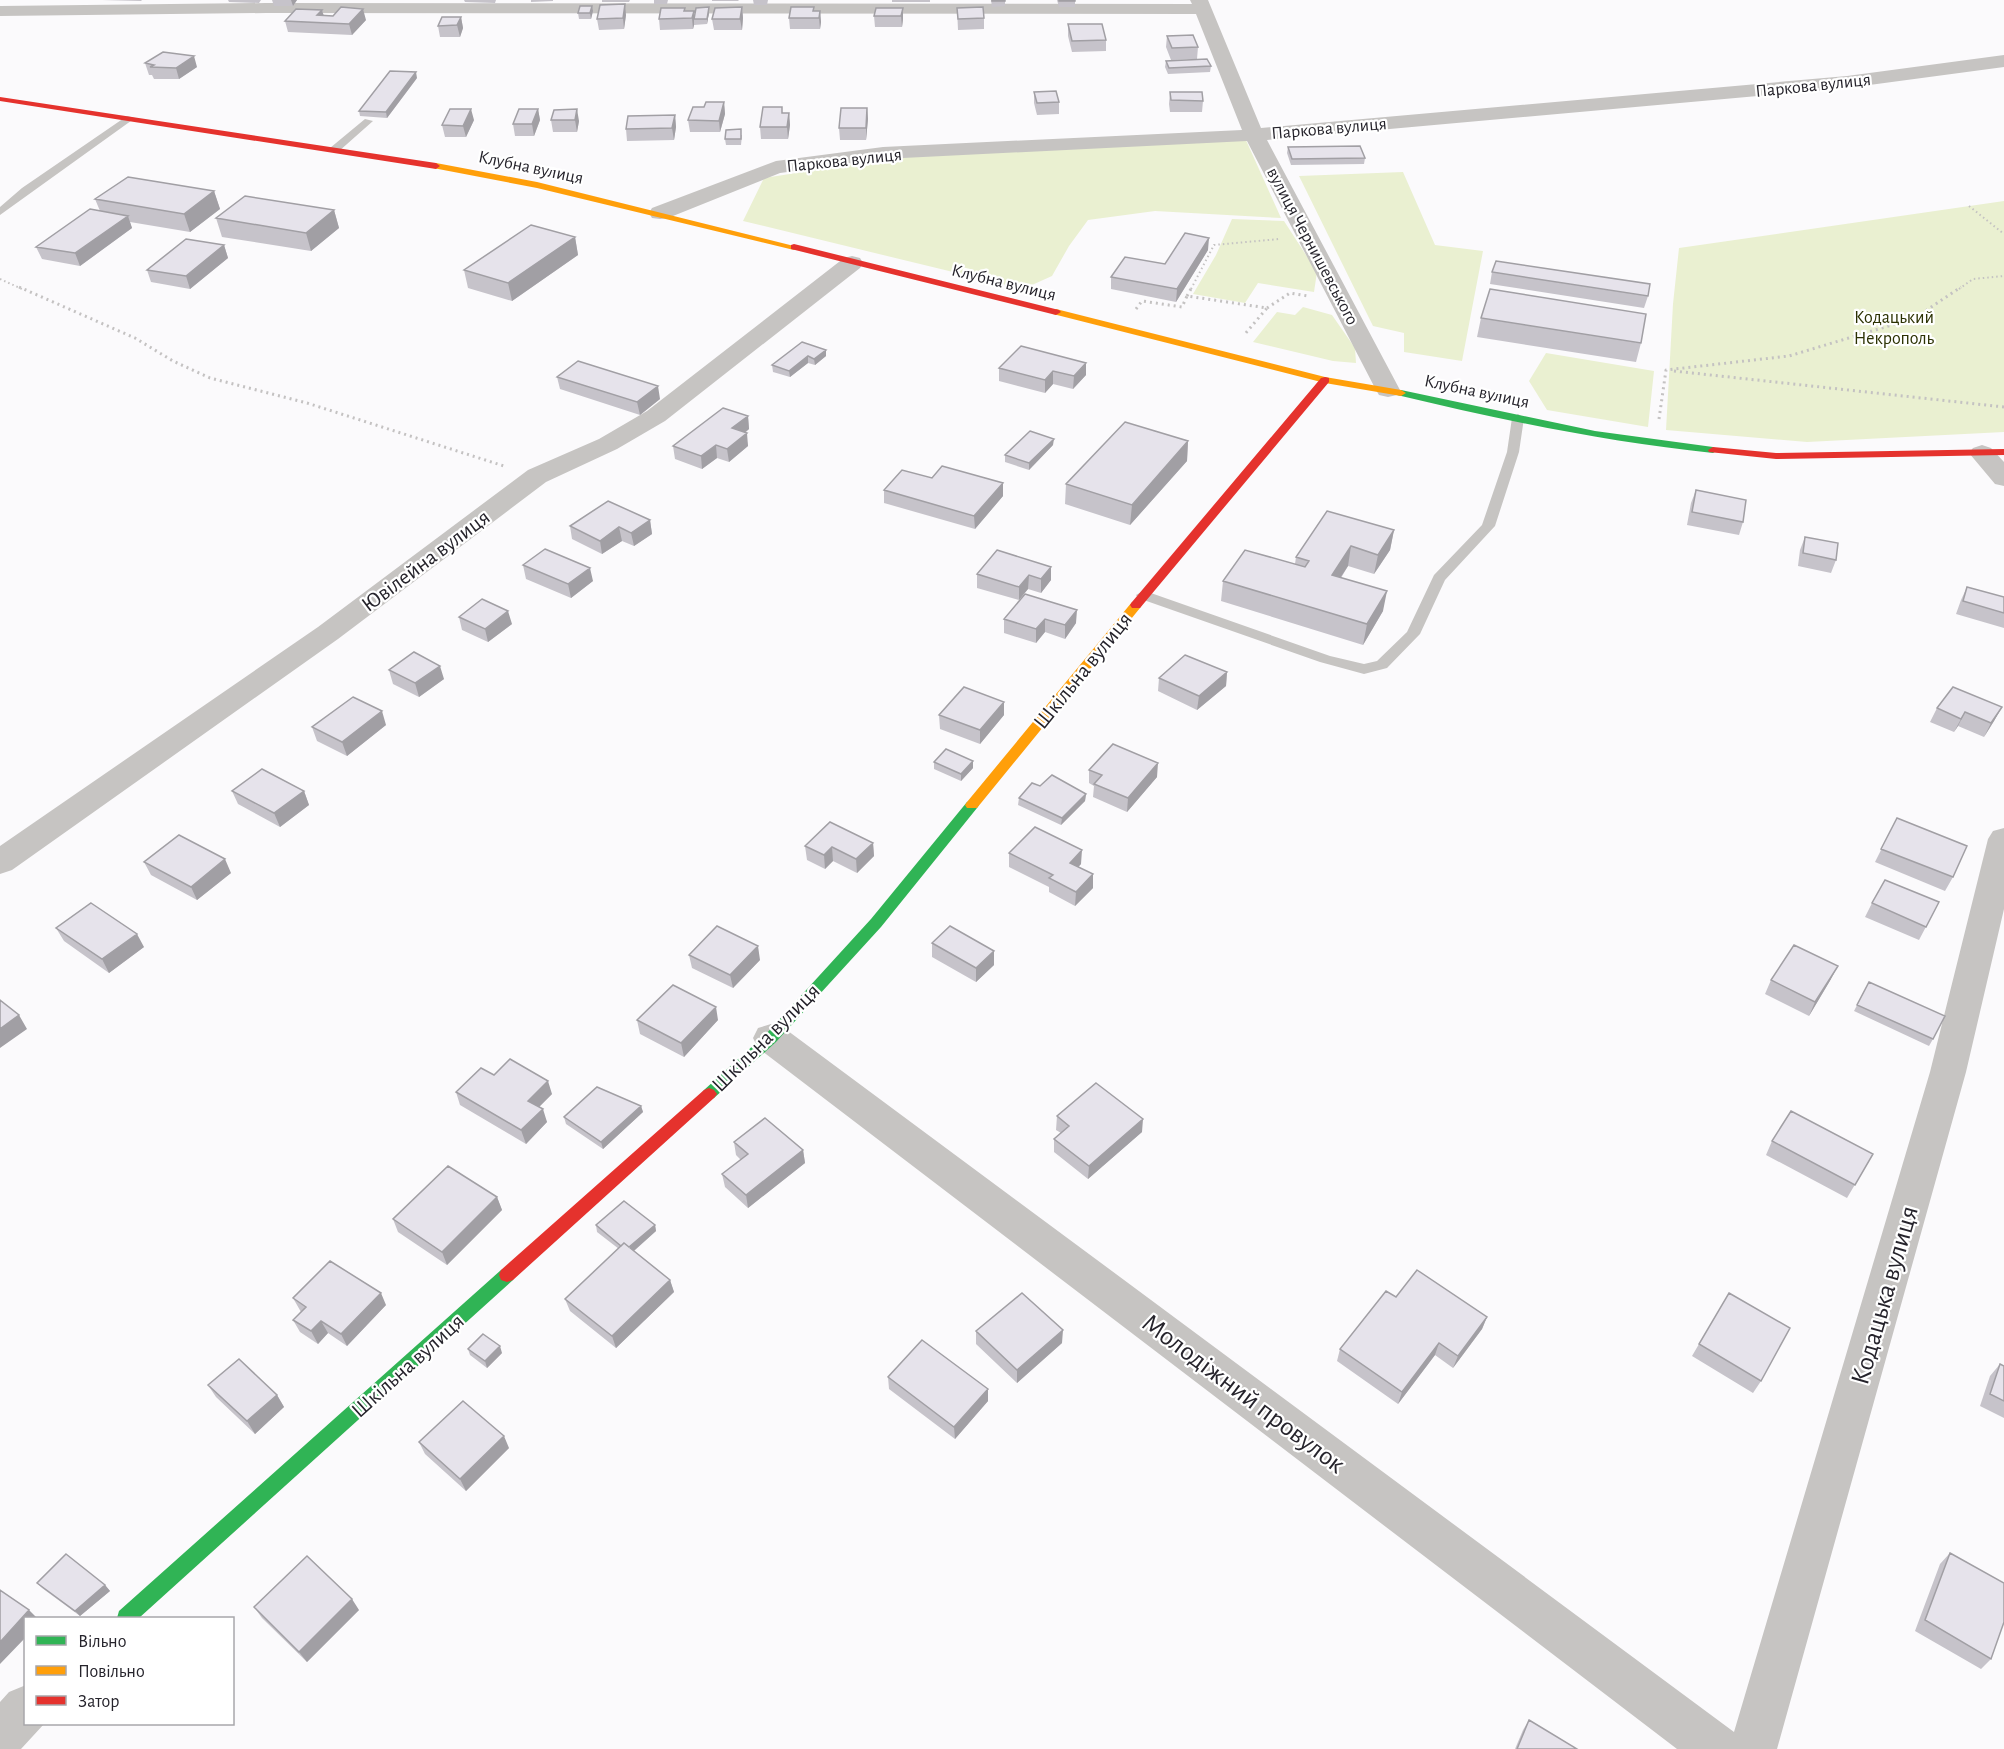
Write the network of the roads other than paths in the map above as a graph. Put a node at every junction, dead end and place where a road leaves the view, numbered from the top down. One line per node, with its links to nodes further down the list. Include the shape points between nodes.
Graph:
1 (1201, 5): 2 (street); 7 (street, вулиця Чернишевського)
2 (0, 11)
3 (2004, 61): 7 (street, Паркова вулиця, via 1846,82)
4 (0, 99): 5 (street, Клубна вулиця)
5 (130, 118): 8 (street, Клубна вулиця); 9 (lane)
6 (368, 121): 8 (lane)
7 (1254, 135): 10 (street, Паркова вулиця, via 883,153 776,167); 13 (street, вулиця Чернишевського)
8 (334, 150): 10 (street, Клубна вулиця, via 537,185)
9 (0, 212)
10 (660, 213): 11 (street, Клубна вулиця)
11 (852, 263): 12 (street, Клубна вулиця); 19 (street, Ювілейна вулиця, via 656,416 608,444 537,476 328,633)
12 (1325, 380): 13 (street, Клубна вулиця); 17 (street, Шкільна вулиця)
13 (1388, 390): 14 (street, Клубна вулиця)
14 (1518, 418): 15 (street, Клубна вулиця, via 1655,444 1776,456); 17 (lane, via 1513,452 1488,526 1439,578 1413,633 1382,665 1364,669 1324,659)
15 (1993, 452): 16 (street)
16 (2004, 478)
17 (1143, 595): 20 (street, Шкільна вулиця, via 876,923)
18 (2004, 838): 25 (street, Кодацька вулиця, via 1948,1072)
19 (0, 862)
20 (771, 1038): 21 (street, Шкільна вулиця); 24 (street, Молодіжний провулок)
21 (127, 1617)
22 (24, 1711): 23 (street)
23 (0, 1736)
24 (1717, 1749)
25 (1753, 1749)

